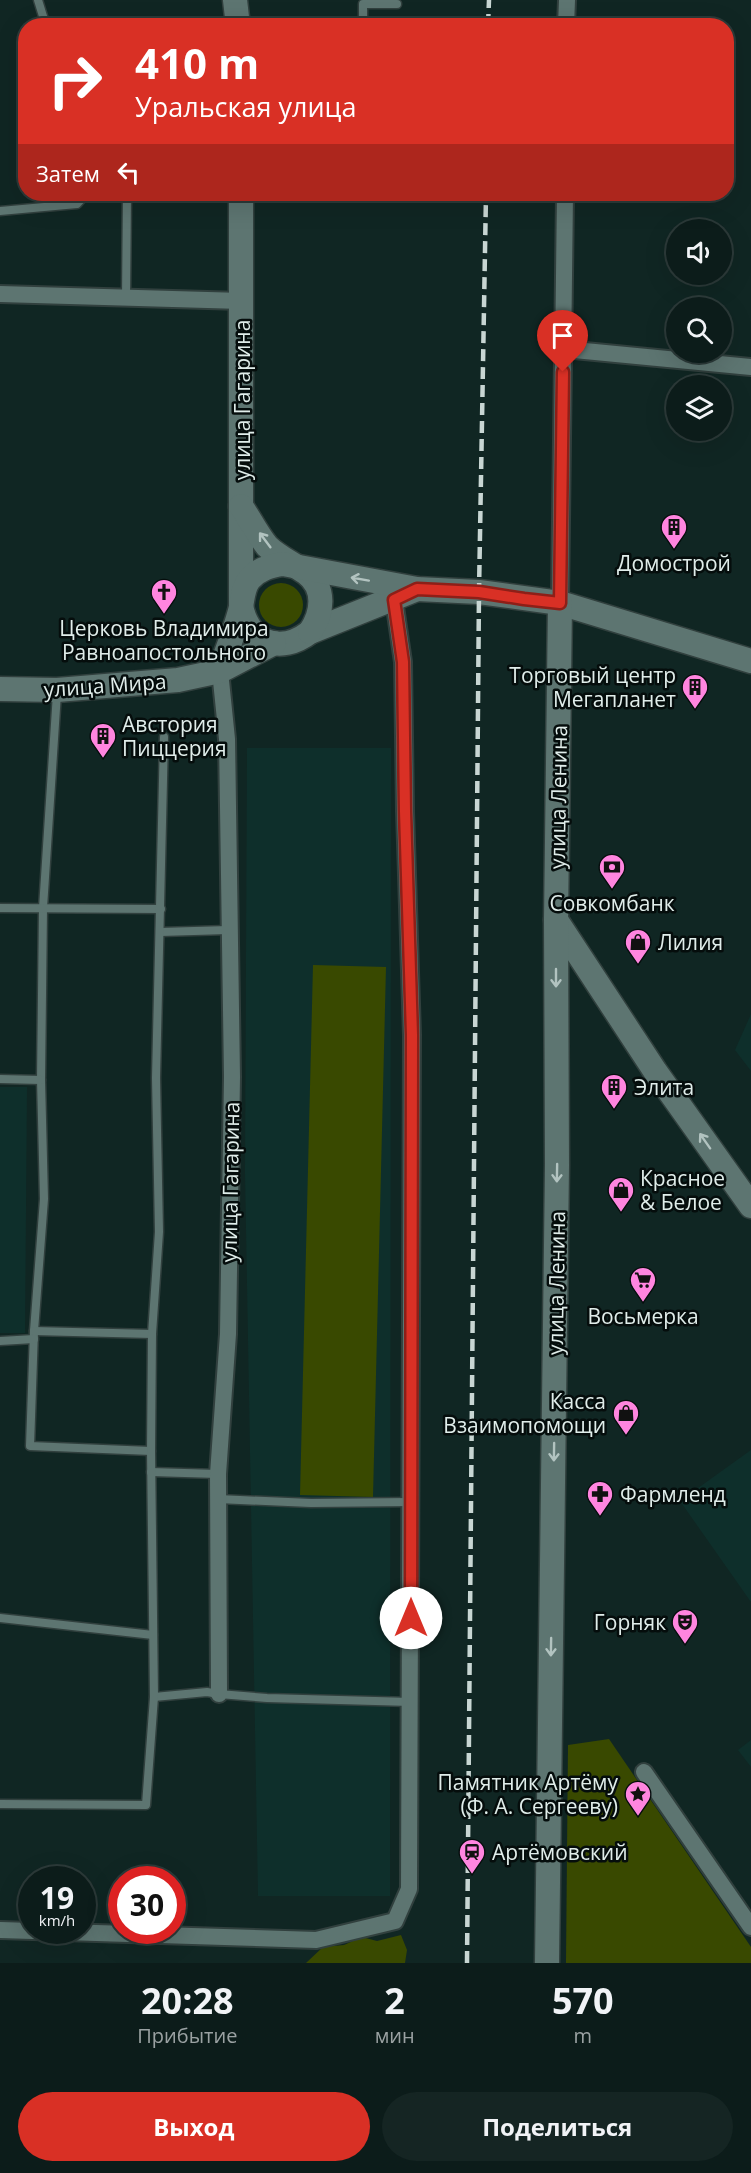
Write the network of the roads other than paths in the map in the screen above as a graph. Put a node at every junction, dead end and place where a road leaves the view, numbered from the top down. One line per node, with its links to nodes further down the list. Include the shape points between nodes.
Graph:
1 (38, 0): 5 (lane)
2 (235, 0): 6 (main road)
3 (567, 0): 8 (street)
4 (397, 4): 7 (lane, via 363,4)
5 (44, 18)
6 (237, 18)
7 (363, 18)
8 (566, 18)
9 (80, 201): 13 (lane)
10 (127, 201): 15 (lane)
11 (241, 201): 16 (main road, улица Гагарина)
12 (565, 201): 17 (street)
13 (0, 211)
14 (0, 294): 15 (street)
15 (126, 298): 16 (street)
16 (242, 301): 19 (main road, улица Гагарина)
17 (564, 349): 18 (street); 23 (street)
18 (751, 367)
19 (242, 506): 20 (main road, one-way to 19, via 268,546); 24 (main road, улица Гагарина)
20 (296, 567): 21 (main road, one-way to 20); 24 (main road, via 276,565 258,572 249,581); 25 (main road, via 307,573 320,595 318,621)
21 (417, 589): 22 (main road); 23 (main road, via 479,592)
22 (394, 600): 25 (main road); 48 (street, via 403,662 412,1035)
23 (560, 603): 27 (main road); 35 (main road, улица Ленина)
24 (241, 606): 26 (main road, via 251,630); 28 (main road)
25 (310, 632): 26 (main road, via 287,644)
26 (274, 644): 28 (main road, улица Мира)
27 (751, 660)
28 (220, 670): 30 (main road, улица Мира, via 178,680); 36 (street, улица Гагарина, via 227,739)
29 (0, 689): 30 (main road, улица Мира)
30 (57, 690): 33 (lane)
31 (164, 737): 34 (lane)
32 (0, 908): 33 (lane)
33 (43, 908): 34 (lane); 39 (lane)
34 (161, 909): 37 (lane)
35 (556, 920): 40 (main road, one-way to 35, via 655,1071); 58 (main road, улица Ленина, one-way to 58, via 557,1187)
36 (228, 930): 37 (lane); 46 (street, улица Гагарина, via 232,1077 228,1334)
37 (160, 932): 41 (lane, via 156,1078 159,1232)
38 (0, 1079): 39 (lane)
39 (41, 1080): 42 (lane, via 44,1199)
40 (751, 1206)
41 (152, 1334): 42 (lane); 44 (lane)
42 (34, 1335): 43 (lane); 44 (lane, via 30,1446)
43 (0, 1341)
44 (151, 1451): 45 (lane)
45 (151, 1472): 46 (lane); 50 (lane)
46 (218, 1474): 47 (street, улица Гагарина)
47 (218, 1499): 48 (lane); 51 (street, улица Гагарина)
48 (411, 1502): 53 (street)
49 (0, 1618): 50 (lane)
50 (153, 1635): 52 (lane)
51 (219, 1694): 52 (lane); 53 (lane)
52 (154, 1697): 55 (lane, via 146,1805)
53 (411, 1702): 57 (street, via 409,1889 395,1921 316,1940)
54 (644, 1772): 56 (street)
55 (0, 1804)
56 (751, 1927)
57 (0, 1930)
58 (547, 1963)

